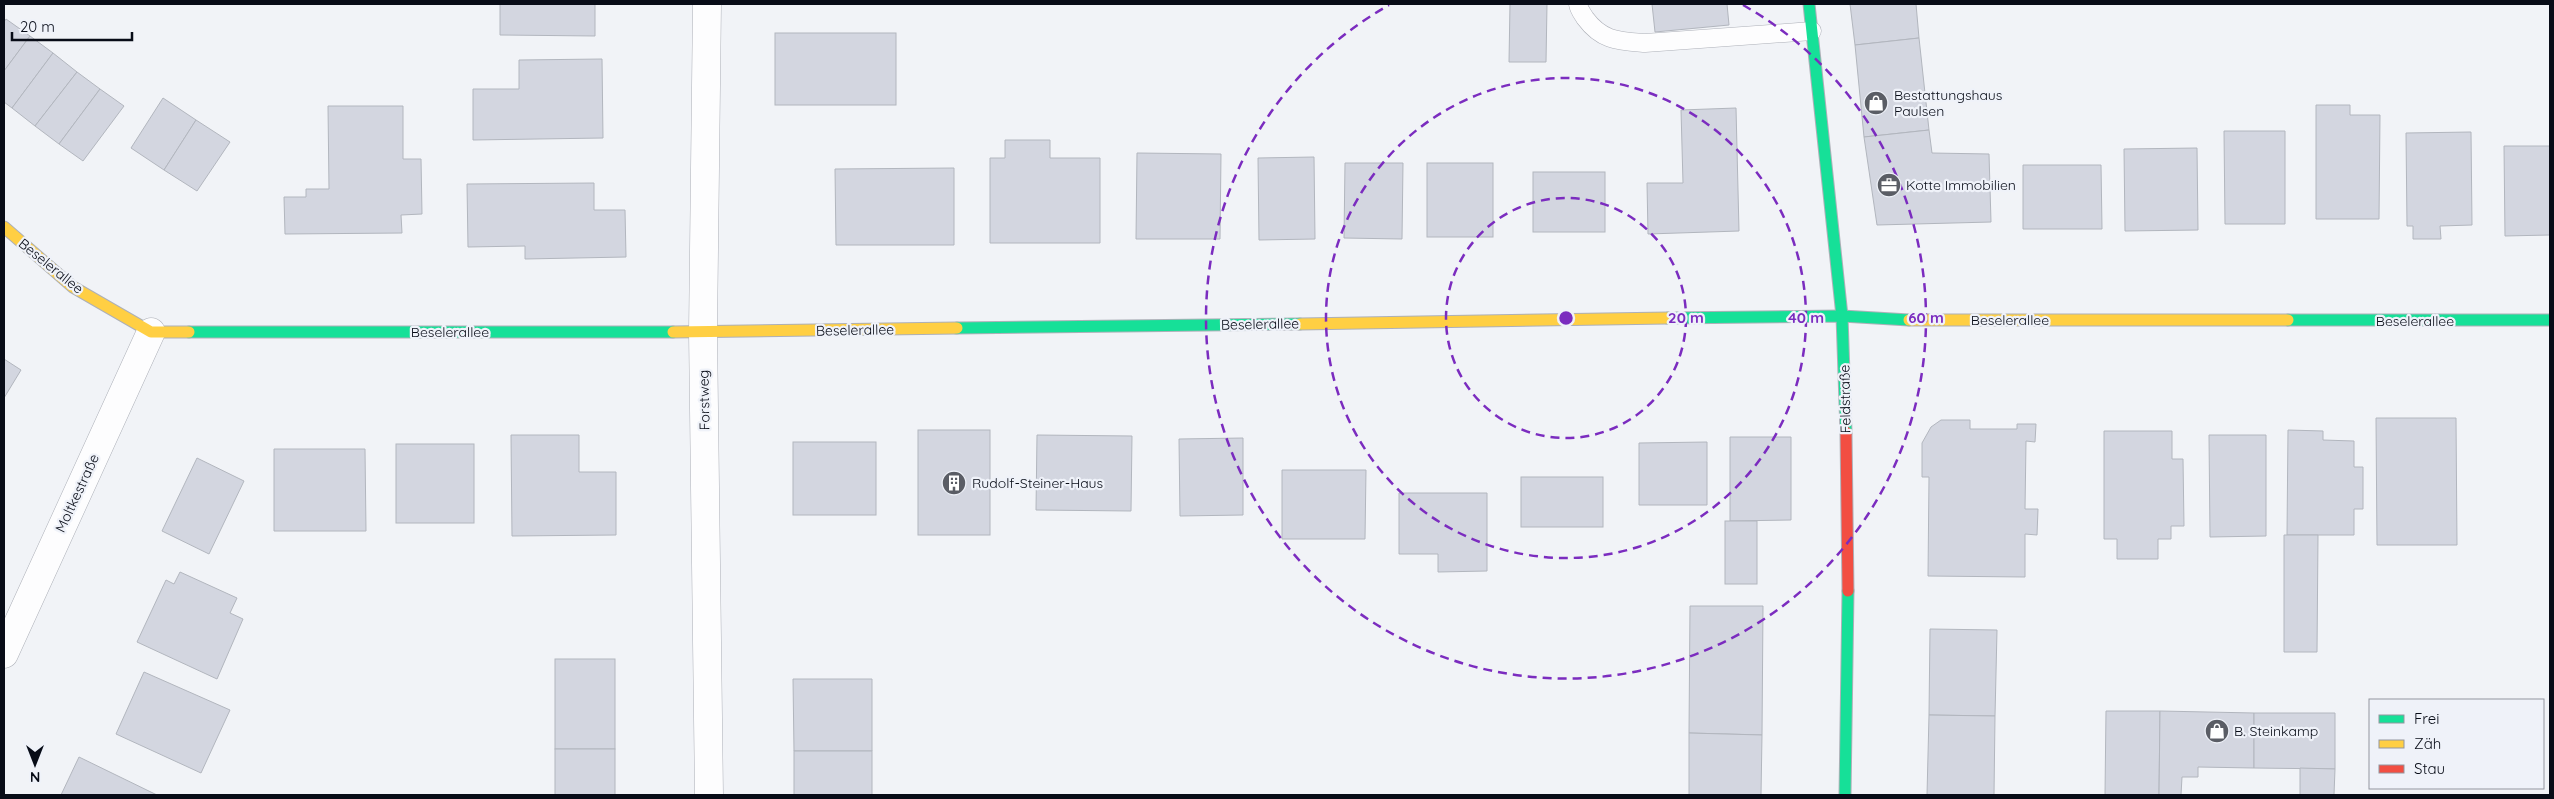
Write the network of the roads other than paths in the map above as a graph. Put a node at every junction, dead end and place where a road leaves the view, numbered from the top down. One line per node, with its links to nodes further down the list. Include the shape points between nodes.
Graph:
1 (706, 4): 9 (street, Forstweg)
2 (1578, 4): 4 (lane, via 1578,9 1595,31 1619,41 1645,43)
3 (1809, 4): 4 (street, Feldstraße)
4 (1812, 31): 6 (street, Feldstraße)
5 (4, 227): 8 (street, Beselerallee, via 73,287)
6 (1842, 316): 7 (street, Beselerallee, via 1920,320); 9 (street, Beselerallee); 12 (street, Feldstraße, via 1846,394)
7 (2550, 320)
8 (151, 332): 9 (street, Beselerallee); 10 (street, Moltkestraße)
9 (703, 332): 11 (street, Forstweg)
10 (4, 654)
11 (709, 795)
12 (1846, 795)

